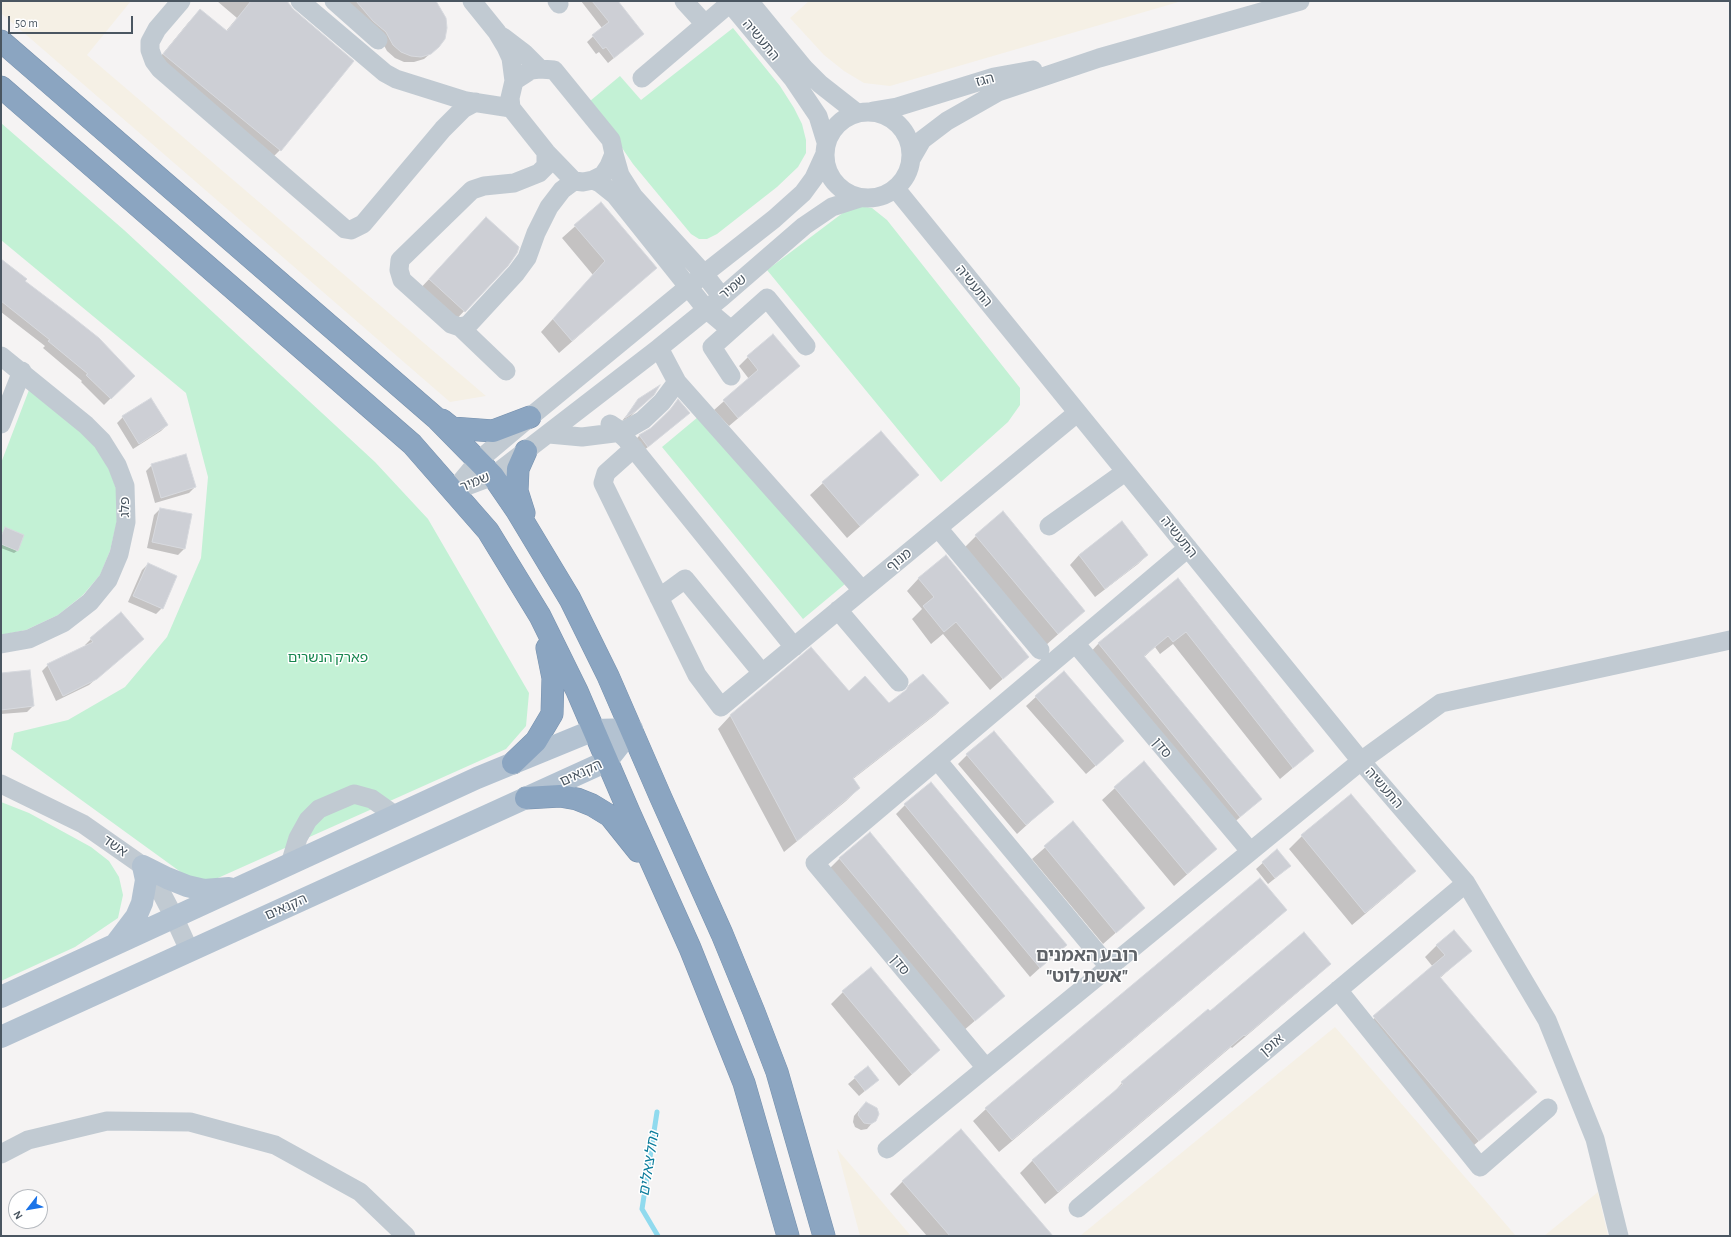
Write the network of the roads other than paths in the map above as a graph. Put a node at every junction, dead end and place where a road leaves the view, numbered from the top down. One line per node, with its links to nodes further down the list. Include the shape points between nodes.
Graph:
1 (181, 1): 18 (street, via 157,29 150,42 154,61 345,229 351,230 363,224 451,121 463,109)
2 (300, 1): 18 (street, via 385,73 404,83)
3 (334, 1): 11 (street)
4 (472, 1): 10 (street)
5 (684, 1): 9 (street)
6 (1300, 1): 13 (street, הגז)
7 (729, 2): 8 (street, התעשיה); 9 (street)
8 (753, 8): 20 (street, התעשיה, via 820,84); 21 (street, התעשיה, via 792,78 818,116)
9 (705, 24): 15 (street)
10 (497, 32): 14 (street); 16 (street, via 511,58)
11 (378, 40)
12 (1, 41): 42 (highway)
13 (1099, 58): 20 (street, הגז, via 994,77 897,107); 24 (street, הגז, via 998,92 947,121 922,140)
14 (540, 68): 16 (street, via 531,70); 23 (street, via 554,70 612,140)
15 (642, 78)
16 (513, 84): 18 (street, via 502,97); 19 (street)
17 (1, 87): 53 (highway, via 412,444)
18 (481, 103): 19 (street)
19 (511, 108): 22 (street)
20 (865, 112): 21 (street, via 849,116 836,125); 24 (street, via 890,117 902,128 910,143)
21 (826, 148): 28 (street, via 830,175 840,188); 29 (street, שמיר, via 814,178 803,193)
22 (546, 152): 26 (street); 33 (street, via 546,166 539,173 514,183 472,190 400,260 402,280 451,324)
23 (614, 154): 25 (street, via 610,166 603,175); 29 (street, via 620,175 634,196)
24 (911, 159): 27 (street, via 905,178)
25 (593, 180): 26 (street); 30 (street, via 615,195)
26 (574, 181): 33 (street, via 562,190 549,207 526,258 516,273 468,325)
27 (896, 189): 28 (street, via 876,198); 43 (street, התעשיה)
28 (860, 198): 31 (street, שמיר, via 832,207 810,222)
29 (704, 274): 30 (street, שמיר); 31 (street)
30 (688, 287): 32 (street); 44 (street, שמיר)
31 (722, 297): 32 (street, שמיר)
32 (706, 309): 34 (street); 36 (street, שמיר)
33 (460, 327): 39 (street)
34 (731, 330): 35 (street, via 767,298); 40 (street, via 712,347)
35 (806, 346)
36 (659, 348): 41 (street); 47 (street, שמיר)
37 (1, 356): 38 (street, פלג)
38 (22, 371): 45 (street); 63 (street, פלג, via 102,440 117,465 125,486 126,522 119,554 108,580 90,602 63,623 29,639)
39 (506, 371)
40 (731, 376)
41 (677, 382): 46 (street, via 662,402 643,420); 58 (street)
42 (421, 405): 44 (highway, via 452,428 470,430 493,431); 50 (highway)
43 (1077, 413): 51 (street, התעשיה); 55 (street, מנוף)
44 (530, 417): 50 (street, שמיר)
45 (1, 424)
46 (622, 432): 47 (street, via 582,436); 48 (street, via 610,424)
47 (549, 434): 49 (street, שמיר)
48 (634, 448): 59 (street, via 606,473 603,483); 65 (street)
49 (526, 451): 52 (street, שמיר); 56 (highway, via 518,469 517,491)
50 (479, 460): 52 (highway); 53 (street, שמיר)
51 (1125, 472): 54 (street); 57 (street, התעשיה)
52 (493, 476): 53 (street, שמיר); 56 (highway)
53 (453, 491): 61 (highway, via 488,530)
54 (1049, 526)
55 (938, 528): 58 (street, מנוף); 66 (street)
56 (530, 531): 70 (highway, via 570,599)
57 (1188, 548): 64 (street); 72 (street, התעשיה)
58 (862, 590): 60 (street, מנוף)
59 (659, 598): 67 (street, via 686,579); 67 (street, מנוף, via 697,675 721,707)
60 (838, 610): 65 (street, מנוף); 68 (street)
61 (540, 616): 69 (highway); 74 (highway, via 553,678 552,714 536,741)
62 (1730, 640): 72 (street, via 1441,703)
63 (1, 644)
64 (1075, 644): 71 (street); 78 (street, סדן)
65 (794, 647): 67 (street, מנוף)
66 (1040, 650)
67 (762, 673)
68 (899, 682)
69 (594, 730): 70 (main road); 73 (highway); 74 (main road)
70 (632, 730): 73 (main road, הקנאים); 98 (highway, via 722,934 777,1072)
71 (937, 760): 87 (street); 91 (street, סדן, via 815,862)
72 (1361, 760): 78 (street); 82 (street, התעשיה)
73 (607, 761): 76 (main road, הקנאים); 81 (highway)
74 (513, 763): 77 (main road)
75 (1, 784): 80 (street, אשד, via 84,824)
76 (526, 798): 81 (highway, via 560,796 592,805 610,816); 86 (main road, הקנאים)
77 (396, 816): 79 (main road); 79 (street, via 372,799 354,794 320,809 308,820 298,838)
78 (1250, 852): 87 (street)
79 (290, 864): 83 (main road)
80 (143, 866): 83 (main road, via 187,886 204,890); 84 (street, אשד, via 153,877); 85 (main road, via 146,880 142,903 128,928)
81 (657, 875): 97 (highway, via 690,948 744,1083)
82 (1466, 883): 88 (street, אופן); 99 (street, התעשיה, via 1547,1020 1596,1139)
83 (246, 884): 84 (main road)
84 (174, 917): 85 (main road); 86 (street, אשד)
85 (114, 945): 89 (main road)
86 (189, 950): 90 (main road, הקנאים)
87 (1109, 967): 91 (street)
88 (1338, 990): 92 (street, via 1480,1166); 95 (street, אופן)
89 (1, 997)
90 (1, 1037)
91 (986, 1068): 93 (street)
92 (1548, 1108)
93 (887, 1149)
94 (1, 1154): 96 (street, via 28,1140 107,1121 190,1122 275,1145 360,1192)
95 (1078, 1208)
96 (406, 1236)
97 (788, 1236)
98 (824, 1236)
99 (1619, 1236)

